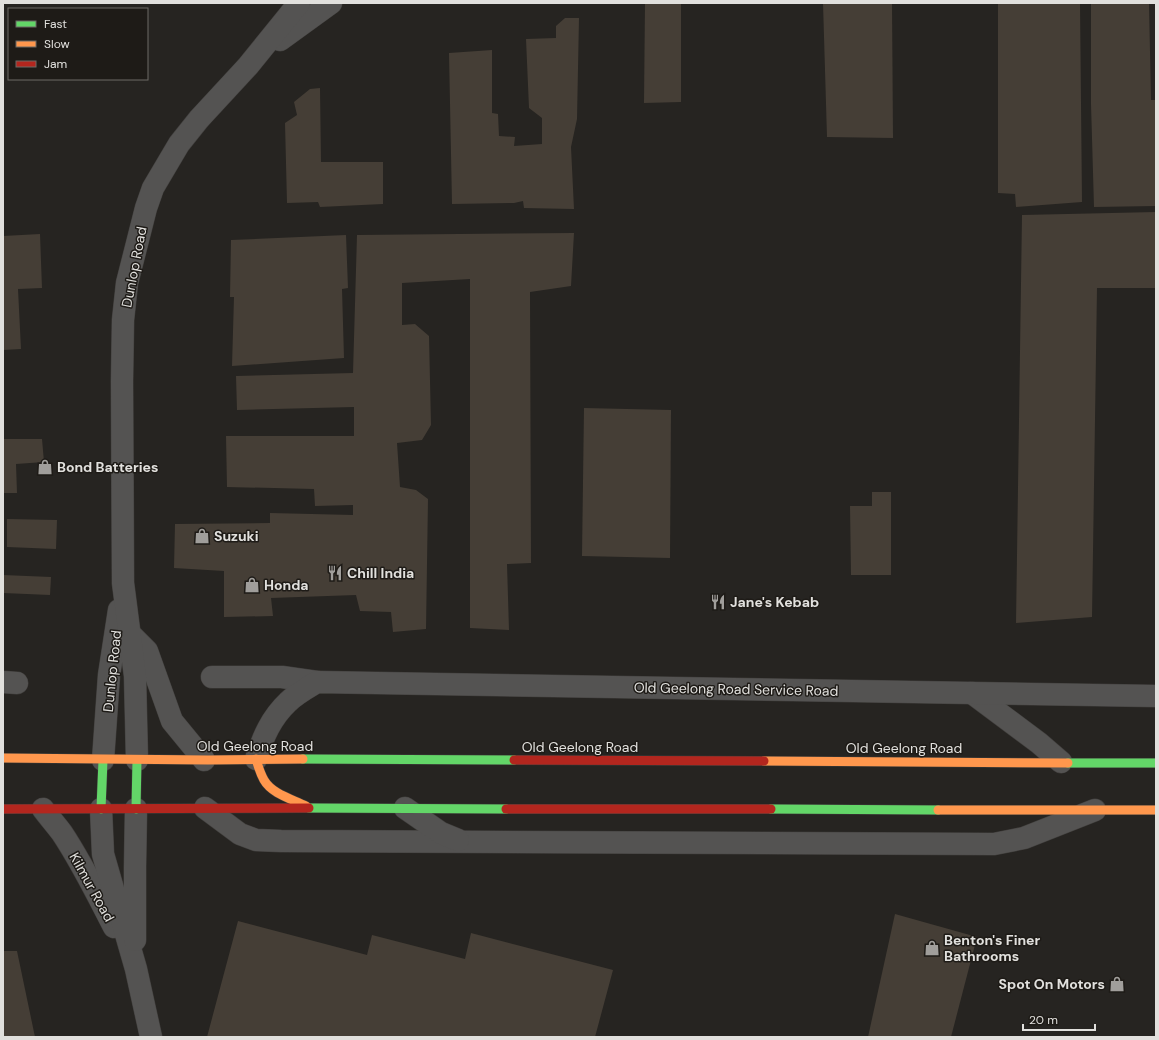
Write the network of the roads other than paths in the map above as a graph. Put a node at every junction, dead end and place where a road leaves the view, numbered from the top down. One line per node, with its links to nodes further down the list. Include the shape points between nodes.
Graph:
1 (299, 3): 3 (street, Dunlop Road)
2 (331, 3): 3 (street)
3 (248, 66): 4 (street, Dunlop Road, via 179,144 153,188 127,283 123,320 122,381)
4 (123, 583): 5 (street, Dunlop Road); 12 (street, Dunlop Road, via 109,675)
5 (129, 633): 13 (street, Dunlop Road, via 135,676); 14 (street, via 147,650 172,721)
6 (212, 677): 7 (street, Old Geelong Road Service Road, via 282,677)
7 (317, 682): 8 (street, Old Geelong Road Service Road); 11 (street, via 288,701 273,719)
8 (972, 693): 9 (street, Old Geelong Road Service Road); 15 (street)
9 (1156, 696)
10 (3, 758): 12 (main road, Old Geelong Road)
11 (256, 759): 14 (main road, Old Geelong Road); 15 (main road, Old Geelong Road); 18 (main road, via 267,785)
12 (103, 760): 13 (main road, Old Geelong Road); 22 (main road)
13 (137, 760): 14 (main road, Old Geelong Road); 23 (main road)
14 (204, 760)
15 (1061, 762): 16 (main road, Old Geelong Road)
16 (1156, 763)
17 (205, 808): 18 (main road); 23 (main road); 26 (street, via 240,834 256,840)
18 (311, 808): 19 (main road)
19 (404, 808): 24 (main road); 26 (street)
20 (3, 809): 21 (main road)
21 (43, 809): 22 (main road); 27 (street, Kilmur Road, via 62,833 93,886)
22 (101, 809): 23 (main road); 27 (street, Kilmur Road, via 103,854)
23 (136, 809): 27 (street, Kilmur Road)
24 (1096, 810): 25 (main road); 26 (street, via 1024,838 994,844)
25 (1156, 810)
26 (462, 842)
27 (136, 969): 28 (street, Kilmur Road)
28 (151, 1037)

